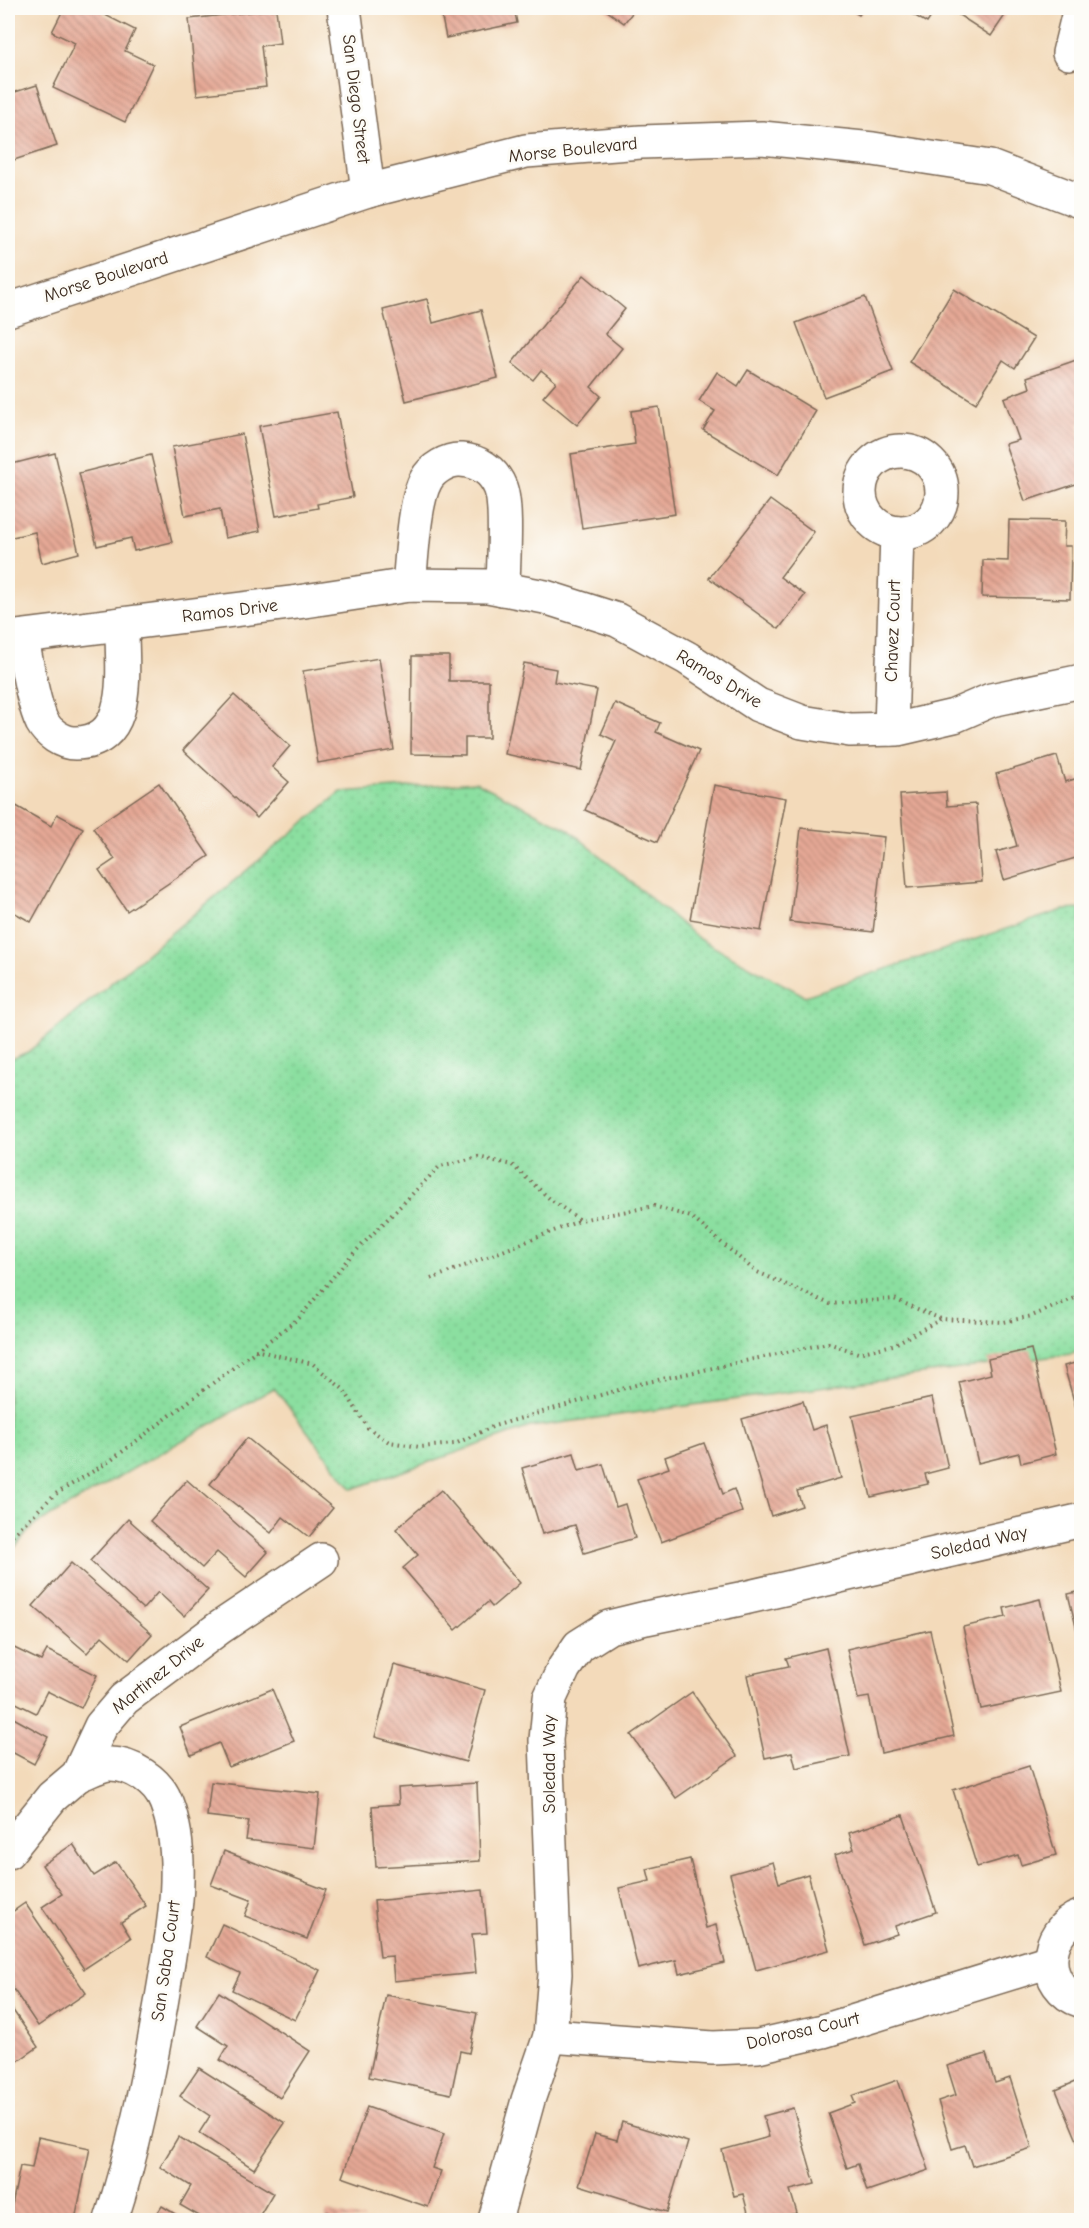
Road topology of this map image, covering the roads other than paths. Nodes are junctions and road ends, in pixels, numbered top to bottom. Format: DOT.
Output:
graph roads {
  1 [pos="344,8"];
  2 [pos="1080,8"];
  3 [pos="1069,53"];
  4 [pos="368,191"];
  5 [pos="1082,202"];
  6 [pos="8,310"];
  7 [pos="897,533"];
  8 [pos="409,585"];
  9 [pos="502,589"];
  10 [pos="122,624"];
  11 [pos="14,638"];
  12 [pos="1082,681"];
  13 [pos="891,729"];
  14 [pos="1082,1521"];
  15 [pos="321,1560"];
  16 [pos="78,1775"];
  17 [pos="8,1852"];
  18 [pos="1082,1916"];
  19 [pos="1050,1961"];
  20 [pos="1082,2001"];
  21 [pos="550,2036"];
  22 [pos="111,2220"];
  23 [pos="495,2220"];
  1 -- 4 [label="street, San Diego Street"];
  2 -- 3 [label="street"];
  4 -- 5 [label="street, Morse Boulevard"];
  4 -- 6 [label="street, Morse Boulevard"];
  7 -- 13 [label="street, Chavez Court"];
  8 -- 9 [label="street, Ramos Drive"];
  8 -- 9 [label="street"];
  8 -- 10 [label="street, Ramos Drive"];
  9 -- 13 [label="street, Ramos Drive"];
  10 -- 11 [label="street, Ramos Drive"];
  10 -- 11 [label="street, Ramos Drive"];
  12 -- 13 [label="street, Ramos Drive"];
  14 -- 21 [label="street, Soledad Way"];
  15 -- 16 [label="street, Martinez Drive"];
  16 -- 17 [label="street, Martinez Drive"];
  16 -- 22 [label="street, San Saba Court"];
  18 -- 19 [label="street"];
  19 -- 20 [label="street"];
  19 -- 21 [label="street, Dolorosa Court"];
  21 -- 23 [label="street, Soledad Way"];
}
